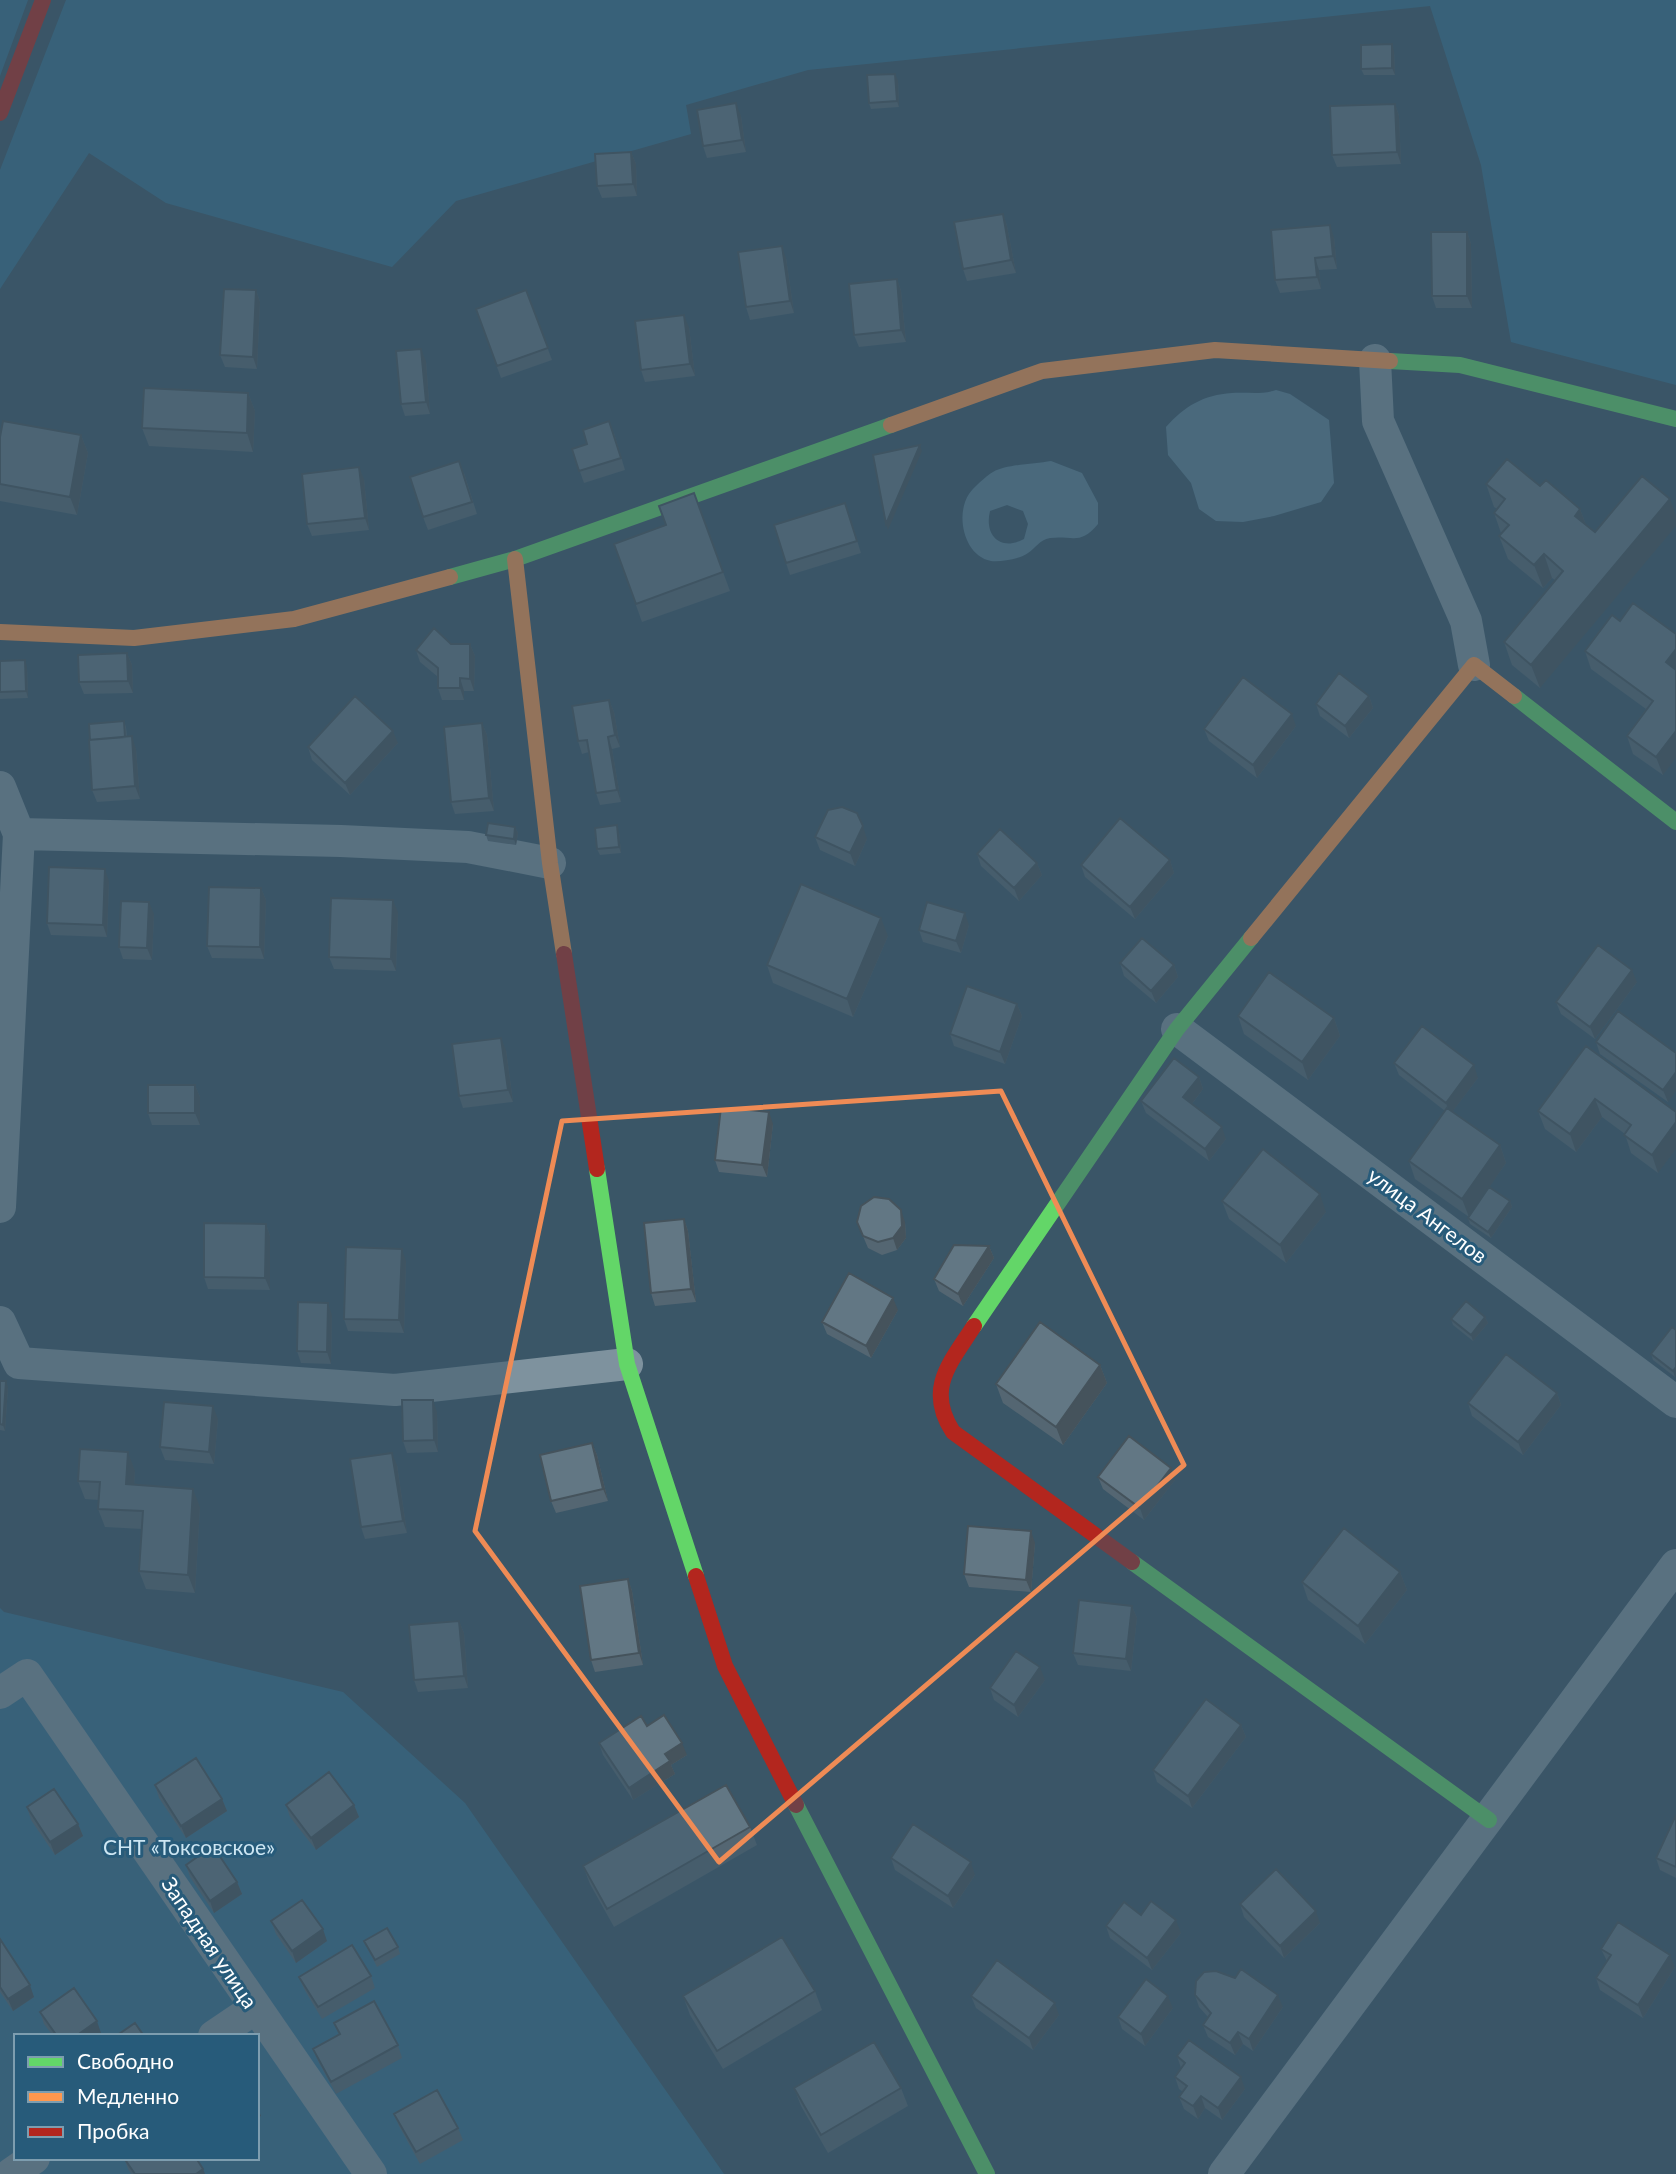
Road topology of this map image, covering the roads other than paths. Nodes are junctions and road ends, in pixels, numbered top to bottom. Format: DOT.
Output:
graph roads {
  1 [pos="43,0"];
  2 [pos="0,113"];
  3 [pos="1374,360"];
  4 [pos="1676,419"];
  5 [pos="515,559"];
  6 [pos="0,632"];
  7 [pos="1474,665"];
  8 [pos="0,787"];
  9 [pos="1676,822"];
  10 [pos="19,834"];
  11 [pos="550,863"];
  12 [pos="1177,1029"];
  13 [pos="0,1207"];
  14 [pos="0,1322"];
  15 [pos="627,1364"];
  16 [pos="1676,1402"];
  17 [pos="1676,1565"];
  18 [pos="0,1693"];
  19 [pos="1489,1820"];
  20 [pos="254,2008"];
  21 [pos="217,2034"];
  22 [pos="31,2160"];
  23 [pos="11,2174"];
  24 [pos="371,2174"];
  25 [pos="987,2174"];
  26 [pos="1224,2174"];
  1 -- 2 [label="street"];
  3 -- 4 [label="street"];
  3 -- 5 [label="street"];
  3 -- 7 [label="street"];
  5 -- 6 [label="street"];
  5 -- 11 [label="street"];
  7 -- 9 [label="street"];
  7 -- 12 [label="street"];
  8 -- 10 [label="street"];
  10 -- 11 [label="street"];
  10 -- 13 [label="street"];
  11 -- 15 [label="street"];
  12 -- 16 [label="street, улица Ангелов"];
  12 -- 19 [label="street"];
  14 -- 15 [label="street"];
  15 -- 25 [label="street"];
  17 -- 19 [label="street"];
  18 -- 20 [label="street, Западная улица"];
  19 -- 26 [label="street"];
  20 -- 21 [label="street"];
  20 -- 24 [label="street, Западная улица"];
  22 -- 23 [label="street"];
}
